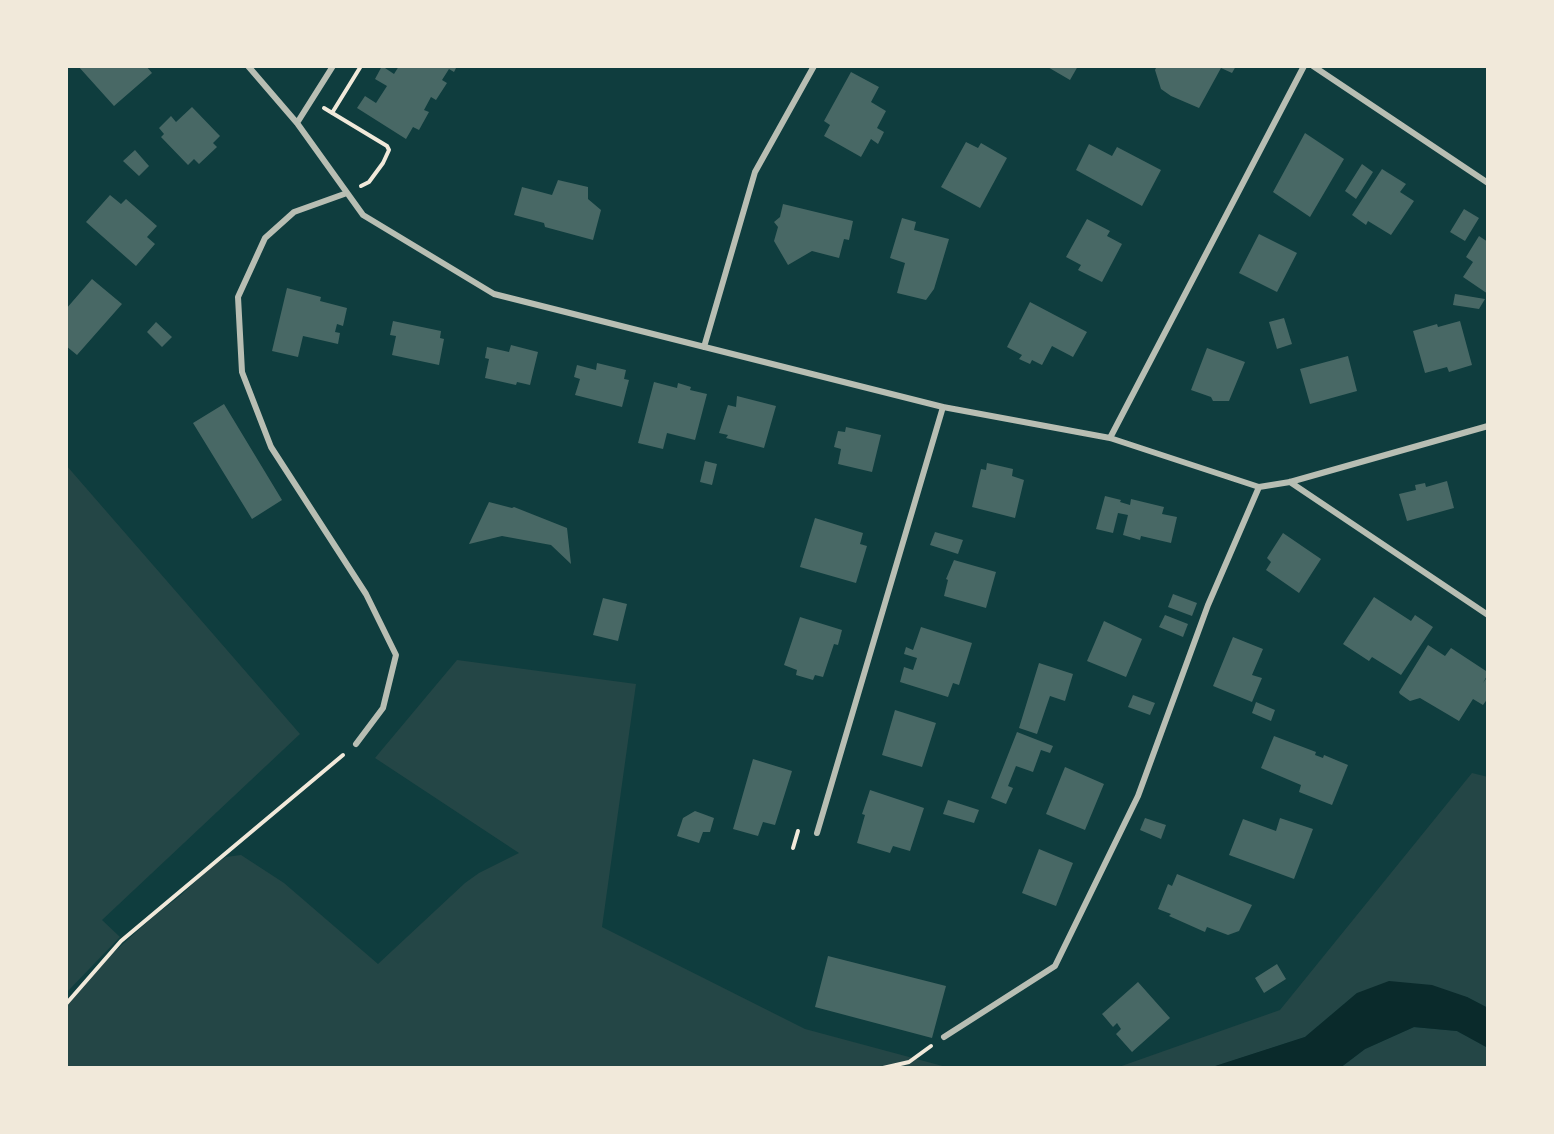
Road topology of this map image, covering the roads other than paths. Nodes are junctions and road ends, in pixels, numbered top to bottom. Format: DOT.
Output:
graph roads {
  1 [pos="248,66"];
  2 [pos="333,66"];
  3 [pos="814,66"];
  4 [pos="1304,66"];
  5 [pos="1313,66"];
  6 [pos="297,123"];
  7 [pos="1488,183"];
  8 [pos="347,193"];
  9 [pos="704,347"];
  10 [pos="943,407"];
  11 [pos="1488,426"];
  12 [pos="1110,438"];
  13 [pos="1290,482"];
  14 [pos="1259,487"];
  15 [pos="1488,615"];
  16 [pos="356,744"];
  17 [pos="817,833"];
  18 [pos="944,1037"];
  1 -- 6 [label="street"];
  2 -- 6 [label="street"];
  3 -- 9 [label="street"];
  4 -- 12 [label="street"];
  5 -- 7 [label="street"];
  6 -- 8 [label="street"];
  8 -- 9 [label="street"];
  8 -- 16 [label="street"];
  9 -- 10 [label="street"];
  10 -- 12 [label="street"];
  10 -- 17 [label="street"];
  11 -- 13 [label="street"];
  12 -- 14 [label="street"];
  13 -- 14 [label="street"];
  13 -- 15 [label="street"];
  14 -- 18 [label="street"];
}
